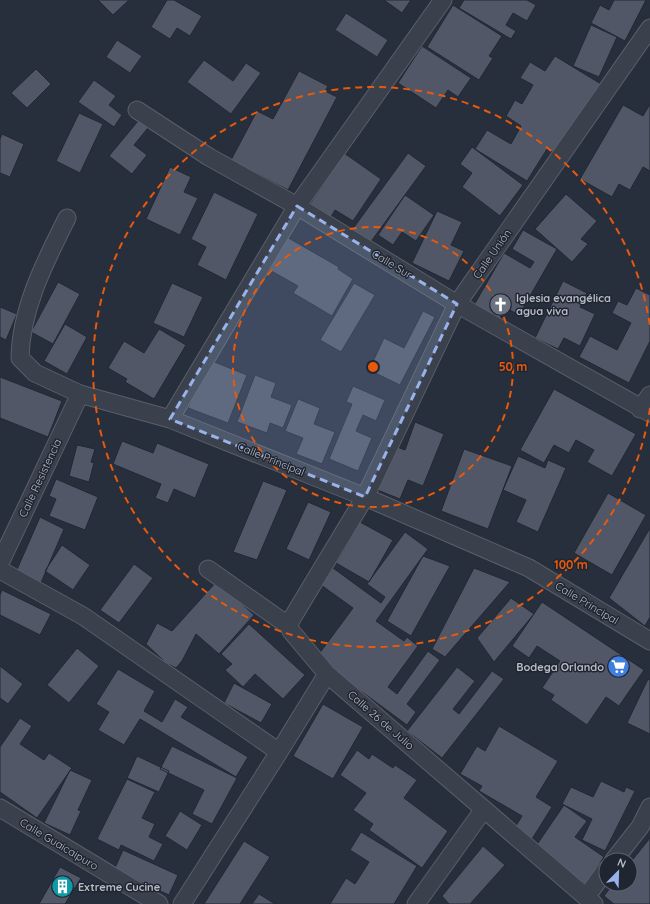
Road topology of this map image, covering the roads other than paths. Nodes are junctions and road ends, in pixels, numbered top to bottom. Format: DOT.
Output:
graph roads {
  1 [pos="443,0"];
  2 [pos="650,28"];
  3 [pos="137,110"];
  4 [pos="297,206"];
  5 [pos="67,218"];
  6 [pos="457,304"];
  7 [pos="80,394"];
  8 [pos="647,406"];
  9 [pos="170,419"];
  10 [pos="365,497"];
  11 [pos="0,562"];
  12 [pos="208,569"];
  13 [pos="0,570"];
  14 [pos="289,626"];
  15 [pos="650,641"];
  16 [pos="327,674"];
  17 [pos="279,752"];
  18 [pos="650,807"];
  19 [pos="0,808"];
  20 [pos="484,809"];
  21 [pos="620,852"];
  22 [pos="598,885"];
  23 [pos="590,900"];
  24 [pos="159,904"];
  25 [pos="182,904"];
  26 [pos="416,904"];
  1 -- 4 [label="street"];
  2 -- 6 [label="street, Calle Unión"];
  3 -- 4 [label="street, Calle Sur"];
  4 -- 6 [label="street, Calle Sur"];
  4 -- 9 [label="street"];
  5 -- 7 [label="street, Calle Principal"];
  6 -- 8 [label="street, Calle Sur"];
  6 -- 10 [label="street, Calle Unión"];
  7 -- 9 [label="street, Calle Principal"];
  7 -- 11 [label="street, Calle Resistencia"];
  9 -- 10 [label="street, Calle Principal"];
  10 -- 14 [label="street"];
  10 -- 15 [label="street, Calle Principal"];
  12 -- 14 [label="street, Calle 26 de Julio"];
  13 -- 17 [label="street"];
  14 -- 16 [label="street, Calle 26 de Julio"];
  16 -- 17 [label="street"];
  16 -- 20 [label="street, Calle 26 de Julio"];
  17 -- 25 [label="street"];
  18 -- 21 [label="street"];
  19 -- 24 [label="street, Calle Guaicaipuro"];
  20 -- 23 [label="street, Calle 26 de Julio"];
  20 -- 26 [label="street"];
  22 -- 23 [label="street"];
}
